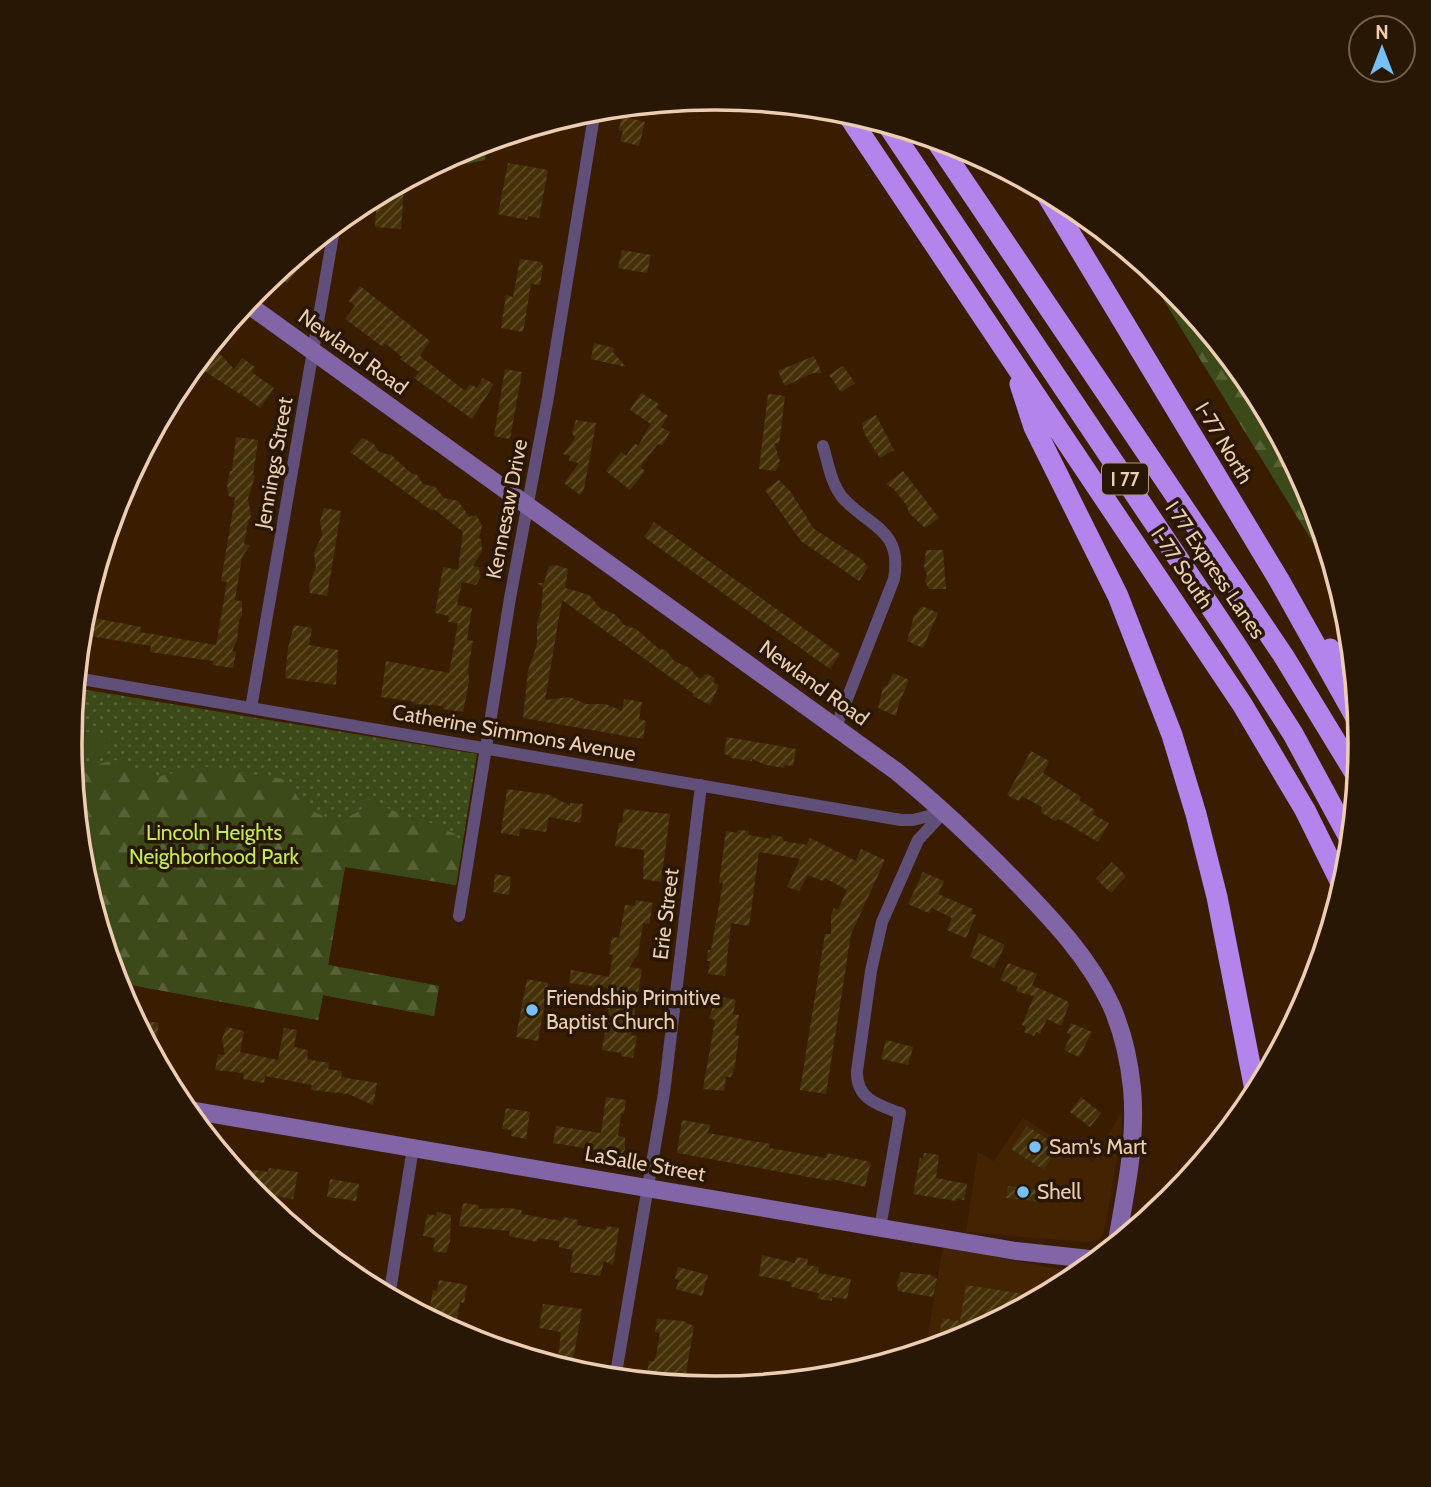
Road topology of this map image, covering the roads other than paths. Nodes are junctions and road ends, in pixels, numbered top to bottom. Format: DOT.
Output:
graph roads {
  1 [pos="593,122"];
  2 [pos="855,126"];
  3 [pos="896,137"];
  4 [pos="945,153"];
  5 [pos="1056,210"];
  6 [pos="332,239"];
  7 [pos="255,309"];
  8 [pos="313,351"];
  9 [pos="1012,359"];
  10 [pos="823,446"];
  11 [pos="527,505"];
  12 [pos="1279,580"];
  13 [pos="1344,667"];
  14 [pos="86,680"];
  15 [pos="1347,701"];
  16 [pos="251,708"];
  17 [pos="836,727"];
  18 [pos="486,749"];
  19 [pos="1348,762"];
  20 [pos="701,785"];
  21 [pos="944,812"];
  22 [pos="1343,826"];
  23 [pos="1336,872"];
  24 [pos="459,916"];
  25 [pos="1253,1078"];
  26 [pos="201,1112"];
  27 [pos="413,1148"];
  28 [pos="648,1188"];
  29 [pos="1123,1203"];
  30 [pos="1129,1224"];
  31 [pos="880,1228"];
  32 [pos="1118,1232"];
  33 [pos="1084,1258"];
  34 [pos="390,1286"];
  35 [pos="617,1369"];
  1 -- 11 [label="street, Kennesaw Drive"];
  2 -- 9 [label="highway, I-77 South / I 77"];
  3 -- 22 [label="highway, I 77 Express Lanes / I 77"];
  4 -- 19 [label="highway, I 77 Express Lanes / I 77"];
  5 -- 12 [label="highway, I-77 North"];
  6 -- 8 [label="street, Jennings Street"];
  7 -- 8 [label="street, Newland Road"];
  8 -- 11 [label="street, Newland Road"];
  8 -- 16 [label="street, Jennings Street"];
  9 -- 23 [label="highway, I-77 South / I 77"];
  9 -- 25 [label="highway"];
  10 -- 17 [label="street"];
  11 -- 17 [label="street, Newland Road"];
  11 -- 18 [label="street, Kennesaw Drive"];
  12 -- 13 [label="highway"];
  12 -- 15 [label="highway, I-77 North"];
  14 -- 16 [label="street, Catherine Simmons Avenue"];
  16 -- 18 [label="street, Catherine Simmons Avenue"];
  17 -- 21 [label="street, Newland Road"];
  18 -- 20 [label="street, Catherine Simmons Avenue"];
  18 -- 24 [label="street, Kennesaw Drive"];
  20 -- 21 [label="street, Catherine Simmons Avenue"];
  20 -- 28 [label="street, Erie Street"];
  21 -- 29 [label="street, Newland Road"];
  21 -- 31 [label="street"];
  26 -- 27 [label="street, LaSalle Street"];
  27 -- 28 [label="street, LaSalle Street"];
  27 -- 34 [label="street"];
  28 -- 31 [label="street, LaSalle Street"];
  28 -- 35 [label="street, Erie Street"];
  29 -- 30 [label="street"];
  29 -- 32 [label="street, Newland Road"];
  31 -- 33 [label="street, LaSalle Street"];
}
